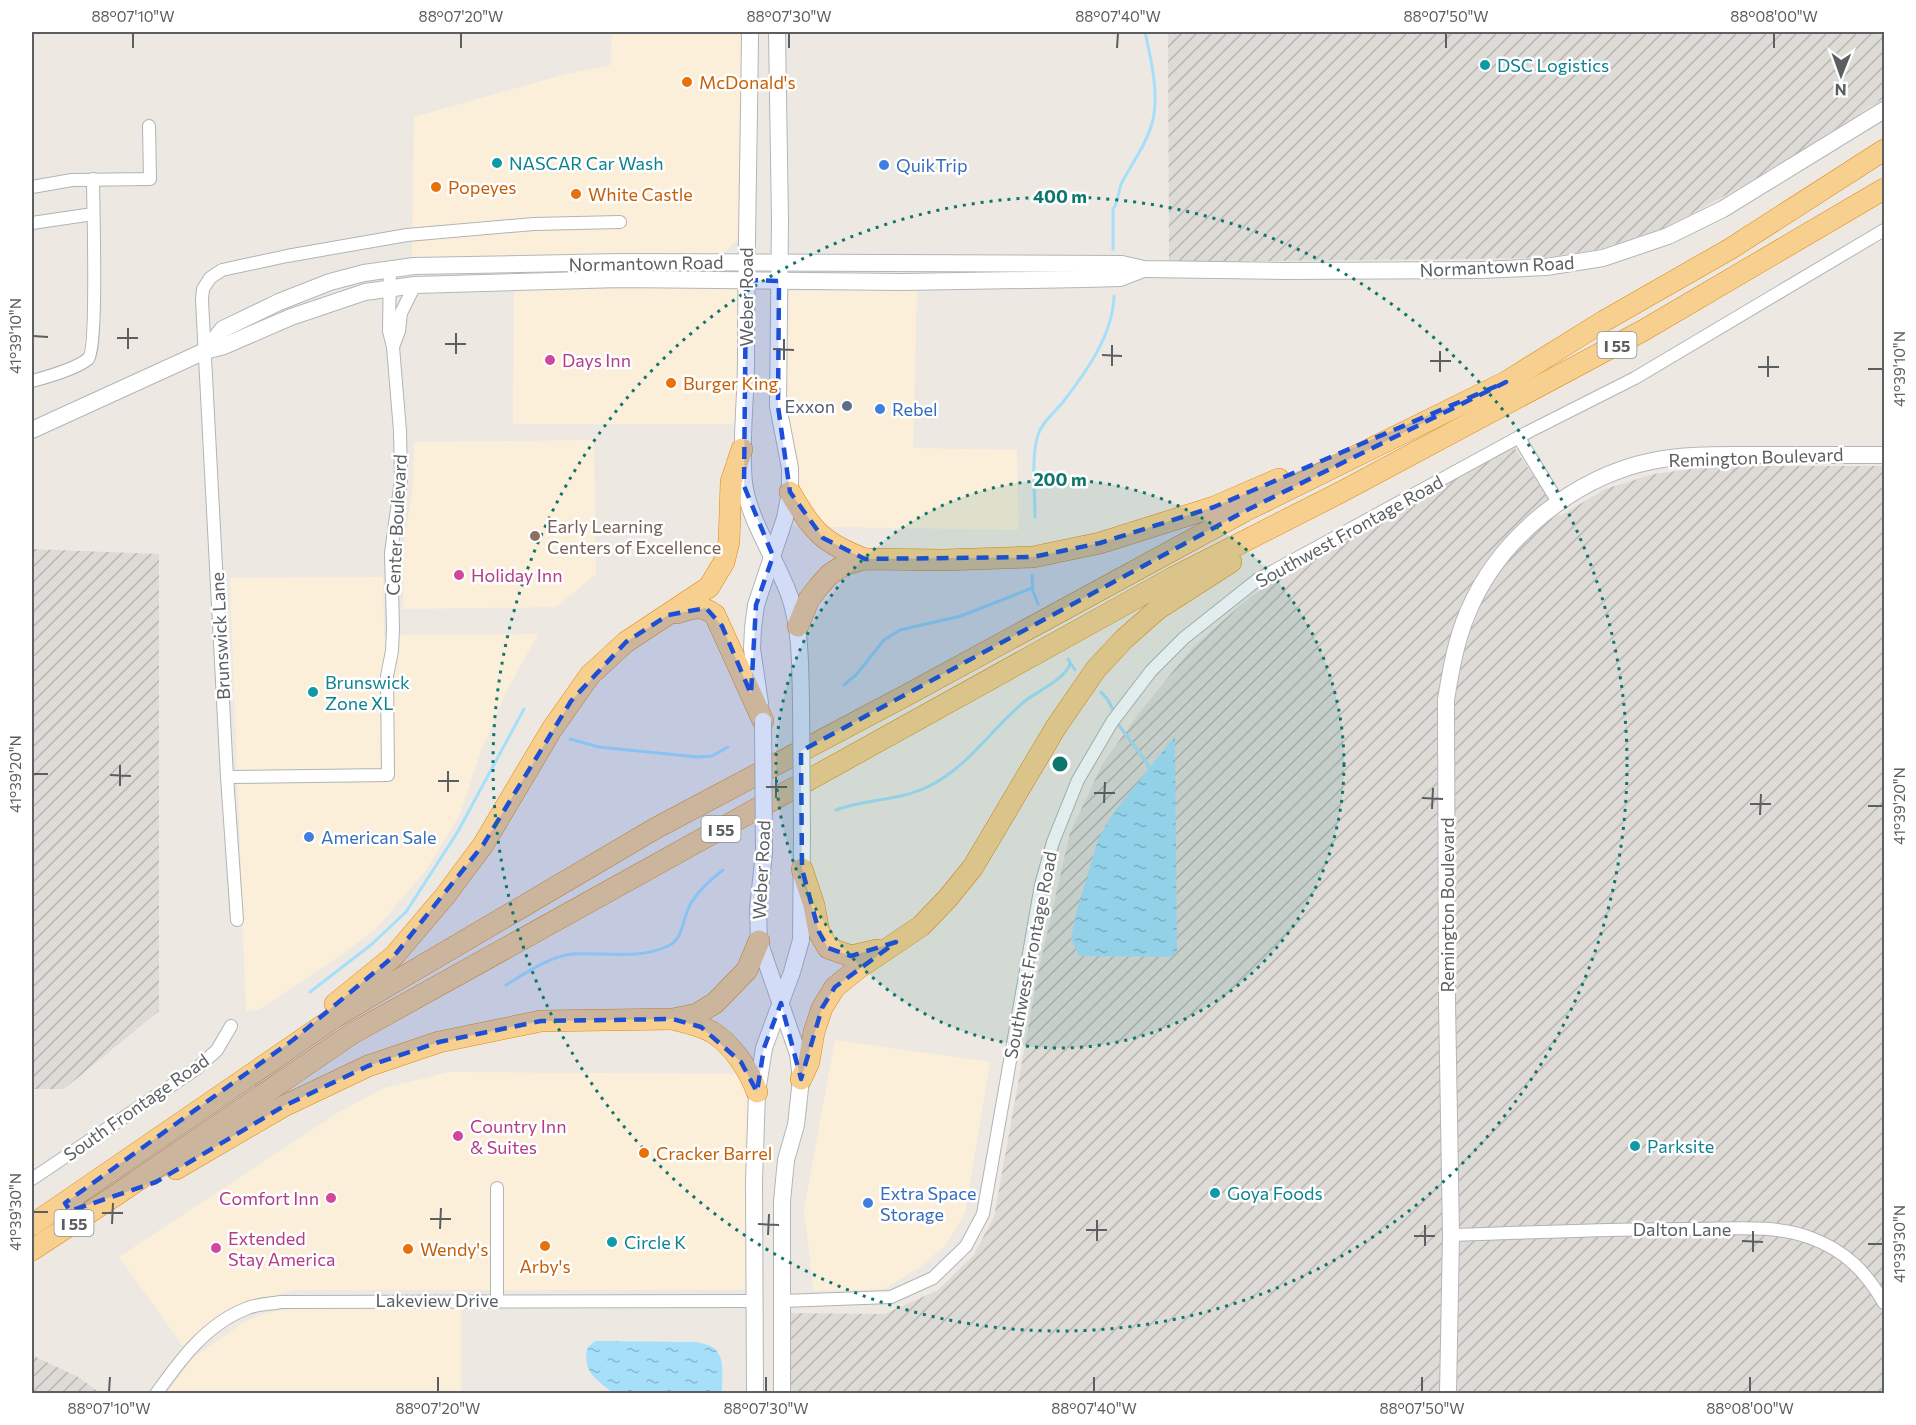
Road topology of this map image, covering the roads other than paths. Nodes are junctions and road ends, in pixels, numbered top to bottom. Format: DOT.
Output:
graph roads {
  1 [pos="750,32"];
  2 [pos="777,32"];
  3 [pos="1884,110"];
  4 [pos="149,126"];
  5 [pos="1884,150"];
  6 [pos="93,179"];
  7 [pos="32,187"];
  8 [pos="1884,189"];
  9 [pos="93,214"];
  10 [pos="32,222"];
  11 [pos="620,222"];
  12 [pos="1884,230"];
  13 [pos="746,261"];
  14 [pos="779,262"];
  15 [pos="390,269"];
  16 [pos="1144,269"];
  17 [pos="746,280"];
  18 [pos="779,280"];
  19 [pos="415,285"];
  20 [pos="390,289"];
  21 [pos="393,347"];
  22 [pos="205,351"];
  23 [pos="32,381"];
  24 [pos="1506,382"];
  25 [pos="32,430"];
  26 [pos="1519,438"];
  27 [pos="742,449"];
  28 [pos="1884,454"];
  29 [pos="1343,491"];
  30 [pos="790,492"];
  31 [pos="1558,502"];
  32 [pos="772,556"];
  33 [pos="865,559"];
  34 [pos="668,615"];
  35 [pos="798,626"];
  36 [pos="763,722"];
  37 [pos="227,777"];
  38 [pos="802,869"];
  39 [pos="237,920"];
  40 [pos="759,941"];
  41 [pos="896,942"];
  42 [pos="781,1005"];
  43 [pos="673,1019"];
  44 [pos="231,1026"];
  45 [pos="801,1079"];
  46 [pos="757,1092"];
  47 [pos="32,1179"];
  48 [pos="497,1188"];
  49 [pos="116,1195"];
  50 [pos="66,1202"];
  51 [pos="32,1225"];
  52 [pos="1451,1235"];
  53 [pos="32,1250"];
  54 [pos="497,1300"];
  55 [pos="755,1301"];
  56 [pos="783,1301"];
  57 [pos="1884,1303"];
  58 [pos="156,1394"];
  59 [pos="755,1394"];
  60 [pos="782,1394"];
  61 [pos="1448,1394"];
  1 -- 13 [label="street, Weber Road"];
  2 -- 14 [label="street, Weber Road"];
  3 -- 16 [label="street, Normantown Road"];
  4 -- 6 [label="street"];
  5 -- 24 [label="highway, I 55"];
  6 -- 7 [label="street"];
  6 -- 9 [label="street"];
  8 -- 29 [label="highway, I 55"];
  9 -- 10 [label="street"];
  9 -- 23 [label="street"];
  11 -- 22 [label="street, Brunswick Lane"];
  12 -- 26 [label="street, Southwest Frontage Road"];
  13 -- 14 [label="street, Normantown Road"];
  13 -- 15 [label="street, Normantown Road"];
  13 -- 17 [label="street, Weber Road"];
  14 -- 16 [label="street, Normantown Road"];
  14 -- 18 [label="street, Weber Road"];
  15 -- 20 [label="street, Center Boulevard"];
  15 -- 22 [label="street, Normantown Road"];
  16 -- 18 [label="street, Normantown Road"];
  17 -- 18 [label="street, Normantown Road"];
  17 -- 19 [label="street, Normantown Road"];
  17 -- 27 [label="street, Weber Road"];
  18 -- 30 [label="street, Weber Road"];
  19 -- 20 [label="street, Normantown Road"];
  19 -- 21 [label="street, Center Boulevard"];
  20 -- 21 [label="street, Center Boulevard"];
  20 -- 22 [label="street, Normantown Road"];
  21 -- 37 [label="street, Center Boulevard"];
  22 -- 25 [label="street, Normantown Road"];
  22 -- 37 [label="street, Brunswick Lane"];
  24 -- 33 [label="highway"];
  24 -- 50 [label="highway, I 55"];
  26 -- 31 [label="street"];
  26 -- 56 [label="street, Southwest Frontage Road"];
  27 -- 32 [label="street, Weber Road"];
  27 -- 34 [label="highway"];
  28 -- 31 [label="street, Remington Boulevard"];
  29 -- 41 [label="highway"];
  29 -- 49 [label="highway, I 55"];
  30 -- 32 [label="street, Weber Road"];
  30 -- 33 [label="highway"];
  31 -- 52 [label="street, Remington Boulevard"];
  32 -- 35 [label="street, Weber Road"];
  32 -- 36 [label="street, Weber Road"];
  33 -- 35 [label="highway"];
  34 -- 36 [label="highway"];
  34 -- 50 [label="highway"];
  35 -- 38 [label="street, Weber Road, bridge"];
  36 -- 40 [label="street, Weber Road, bridge"];
  37 -- 39 [label="street, Brunswick Lane"];
  38 -- 41 [label="highway"];
  38 -- 42 [label="street, Weber Road"];
  40 -- 42 [label="street, Weber Road"];
  40 -- 43 [label="highway"];
  41 -- 45 [label="highway"];
  42 -- 45 [label="street, Weber Road"];
  42 -- 46 [label="street, Weber Road"];
  43 -- 46 [label="highway"];
  43 -- 49 [label="highway"];
  44 -- 47 [label="street, South Frontage Road"];
  45 -- 56 [label="street, Weber Road"];
  46 -- 55 [label="street, Weber Road"];
  48 -- 54 [label="street"];
  49 -- 53 [label="highway, I 55"];
  50 -- 51 [label="highway, I 55"];
  52 -- 57 [label="street, Dalton Lane"];
  52 -- 61 [label="street, Remington Boulevard"];
  54 -- 55 [label="street, Lakeview Drive"];
  54 -- 58 [label="street, Lakeview Drive"];
  55 -- 59 [label="street, Weber Road"];
  56 -- 60 [label="street, Weber Road"];
}
